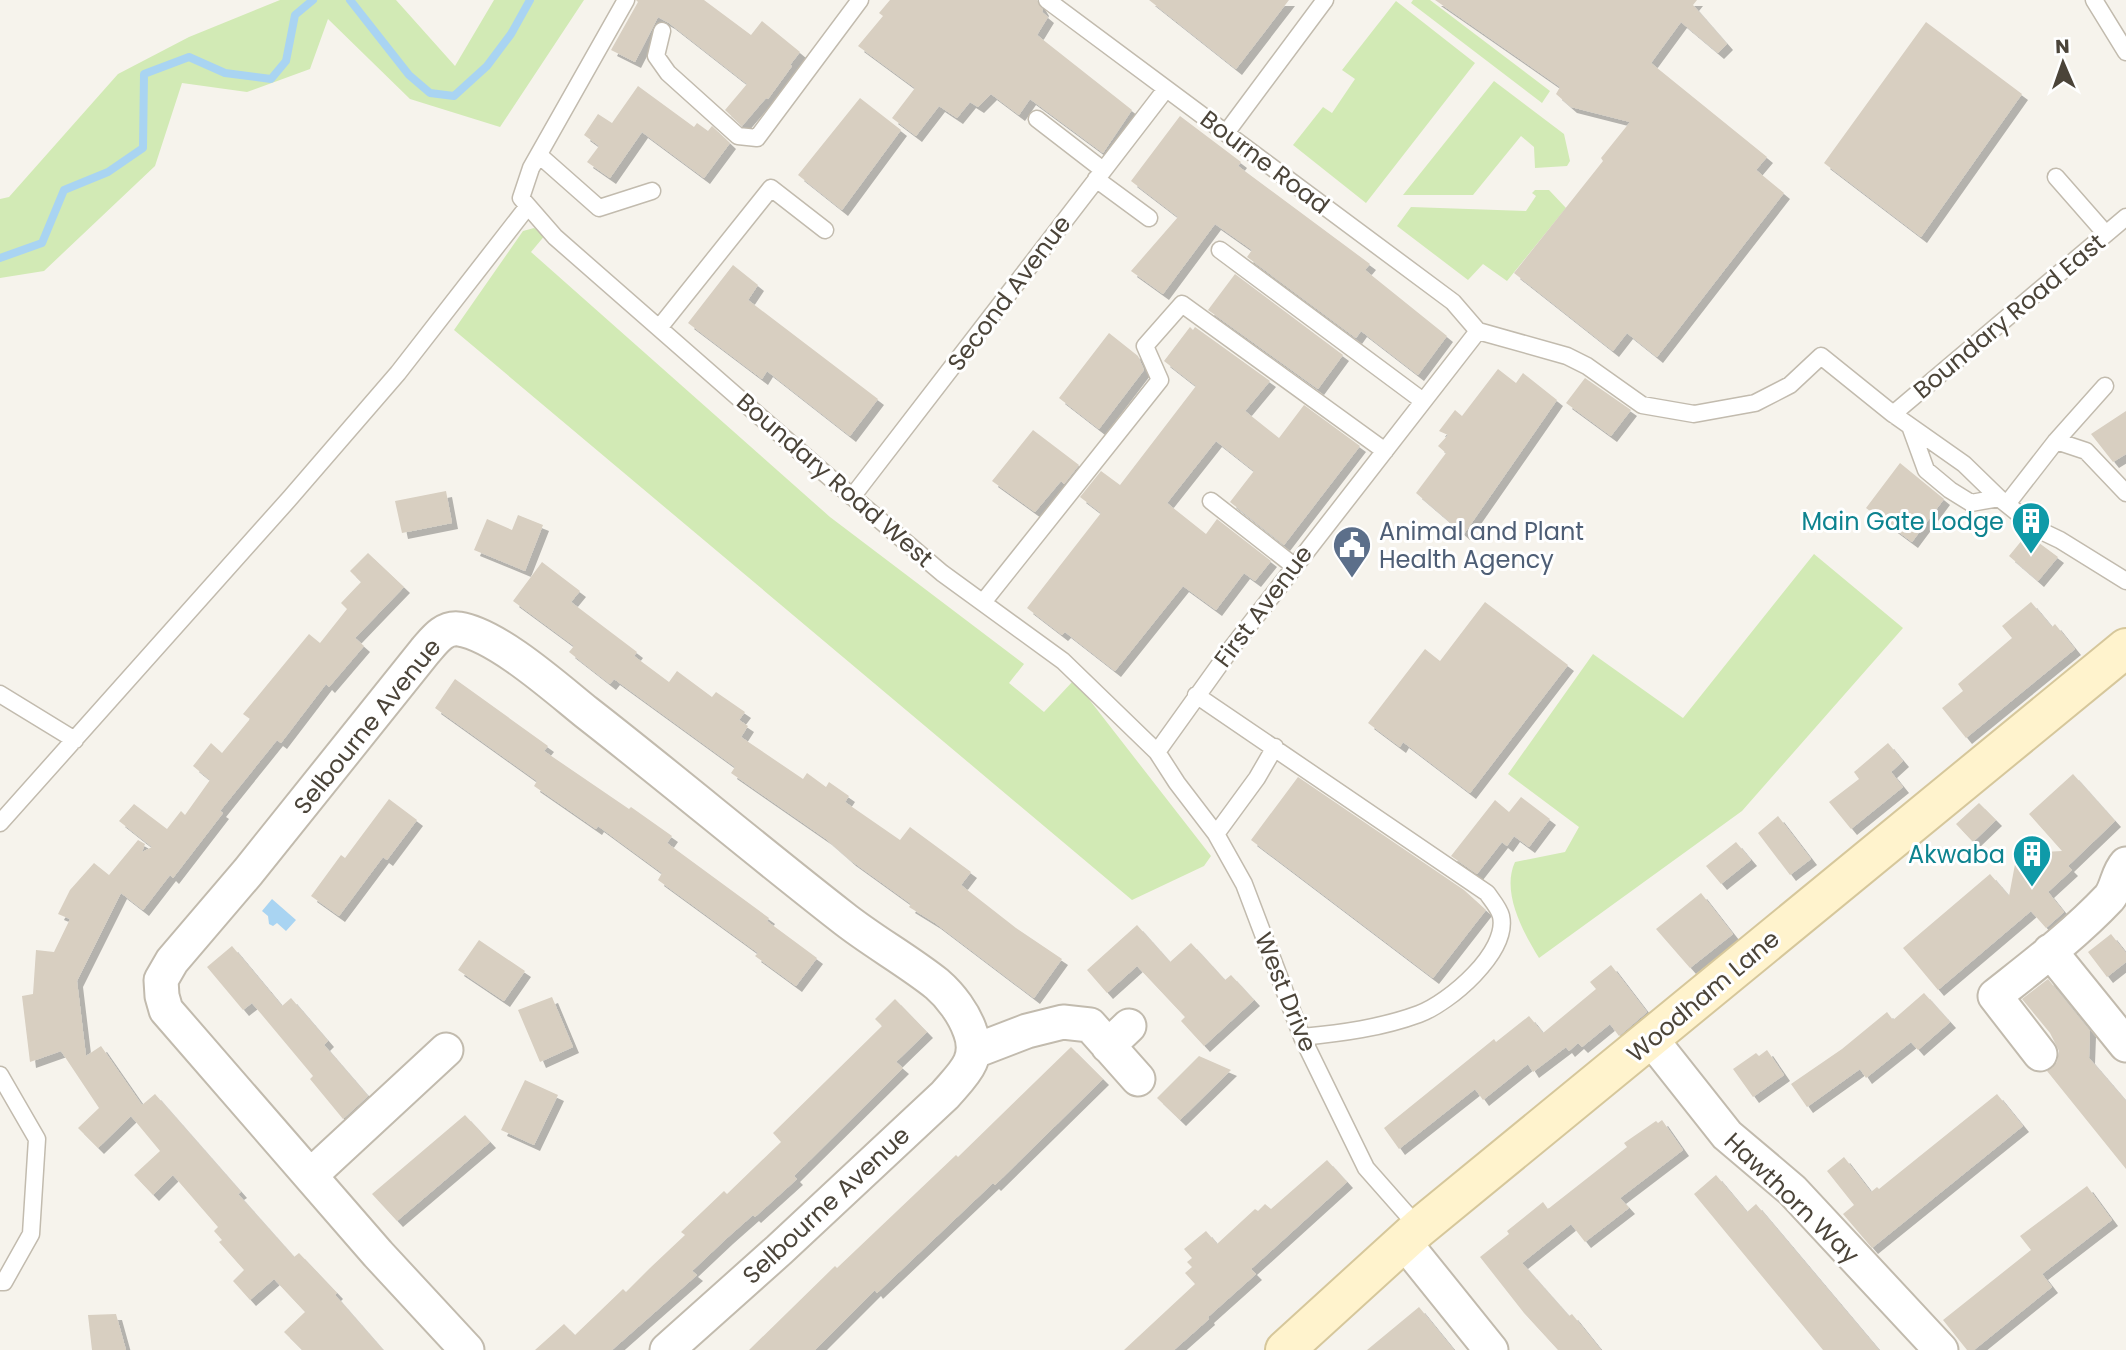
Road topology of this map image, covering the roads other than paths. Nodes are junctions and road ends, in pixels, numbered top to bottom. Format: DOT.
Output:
graph roads {
  1 [pos="626,0"];
  2 [pos="860,0"];
  3 [pos="1325,0"];
  4 [pos="2094,0"];
  5 [pos="1057,3"];
  6 [pos="662,31"];
  7 [pos="2126,52"];
  8 [pos="1166,89"];
  9 [pos="1037,119"];
  10 [pos="1226,133"];
  11 [pos="539,155"];
  12 [pos="1100,174"];
  13 [pos="2056,177"];
  14 [pos="652,191"];
  15 [pos="525,202"];
  16 [pos="2126,217"];
  17 [pos="1149,218"];
  18 [pos="825,230"];
  19 [pos="2106,234"];
  20 [pos="1220,250"];
  21 [pos="659,328"];
  22 [pos="1478,331"];
  23 [pos="2105,386"];
  24 [pos="1423,401"];
  25 [pos="1893,414"];
  26 [pos="1910,426"];
  27 [pos="2056,441"];
  28 [pos="1385,451"];
  29 [pos="2126,493"];
  30 [pos="852,497"];
  31 [pos="2003,501"];
  32 [pos="1211,502"];
  33 [pos="1294,566"];
  34 [pos="2126,581"];
  35 [pos="984,601"];
  36 [pos="2126,648"];
  37 [pos="0,694"];
  38 [pos="1196,695"];
  39 [pos="75,740"];
  40 [pos="1275,747"];
  41 [pos="1157,752"];
  42 [pos="0,822"];
  43 [pos="1216,834"];
  44 [pos="2126,864"];
  45 [pos="2050,951"];
  46 [pos="1302,1037"];
  47 [pos="1651,1039"];
  48 [pos="2126,1045"];
  49 [pos="447,1051"];
  50 [pos="975,1051"];
  51 [pos="2039,1054"];
  52 [pos="0,1075"];
  53 [pos="1138,1079"];
  54 [pos="311,1175"];
  55 [pos="1412,1235"];
  56 [pos="0,1282"];
  57 [pos="467,1350"];
  58 [pos="667,1350"];
  59 [pos="1284,1350"];
  60 [pos="1491,1350"];
  61 [pos="1941,1350"];
  1 -- 11 [label="lane"];
  2 -- 6 [label="lane"];
  3 -- 10 [label="lane"];
  4 -- 7 [label="lane"];
  5 -- 8 [label="lane, Bourne Road"];
  8 -- 10 [label="lane, Bourne Road"];
  8 -- 12 [label="lane, Second Avenue"];
  9 -- 12 [label="lane"];
  10 -- 22 [label="lane, Bourne Road"];
  11 -- 14 [label="lane"];
  11 -- 15 [label="lane"];
  12 -- 17 [label="lane"];
  12 -- 30 [label="lane, Second Avenue"];
  13 -- 19 [label="lane"];
  15 -- 21 [label="lane, Boundary Road West"];
  15 -- 39 [label="lane"];
  16 -- 19 [label="lane, Boundary Road East"];
  18 -- 21 [label="lane"];
  19 -- 25 [label="lane, Boundary Road East"];
  20 -- 24 [label="lane"];
  21 -- 30 [label="lane, Boundary Road West"];
  22 -- 24 [label="lane, First Avenue"];
  22 -- 25 [label="lane"];
  23 -- 27 [label="lane"];
  24 -- 28 [label="lane, First Avenue"];
  25 -- 26 [label="lane"];
  26 -- 31 [label="lane"];
  26 -- 31 [label="lane"];
  27 -- 29 [label="lane"];
  27 -- 31 [label="lane"];
  28 -- 33 [label="lane, First Avenue"];
  28 -- 35 [label="lane"];
  30 -- 35 [label="lane, Boundary Road West"];
  31 -- 34 [label="lane"];
  32 -- 33 [label="lane"];
  33 -- 38 [label="lane, First Avenue"];
  35 -- 41 [label="lane, Boundary Road West"];
  36 -- 47 [label="main road, Woodham Lane"];
  37 -- 39 [label="lane"];
  38 -- 40 [label="lane"];
  38 -- 41 [label="lane, First Avenue"];
  39 -- 42 [label="lane"];
  40 -- 43 [label="lane"];
  40 -- 46 [label="lane"];
  41 -- 43 [label="lane, West Drive"];
  43 -- 46 [label="lane, West Drive"];
  44 -- 45 [label="street"];
  45 -- 48 [label="street"];
  45 -- 51 [label="street"];
  46 -- 55 [label="lane, West Drive"];
  47 -- 55 [label="main road, Woodham Lane"];
  47 -- 61 [label="street, Hawthorn Way"];
  49 -- 54 [label="street"];
  50 -- 53 [label="street"];
  50 -- 54 [label="street, Selbourne Avenue"];
  50 -- 58 [label="street, Selbourne Avenue"];
  52 -- 56 [label="lane"];
  54 -- 57 [label="street, Selbourne Avenue"];
  55 -- 59 [label="main road, Woodham Lane"];
  55 -- 60 [label="street"];
}
